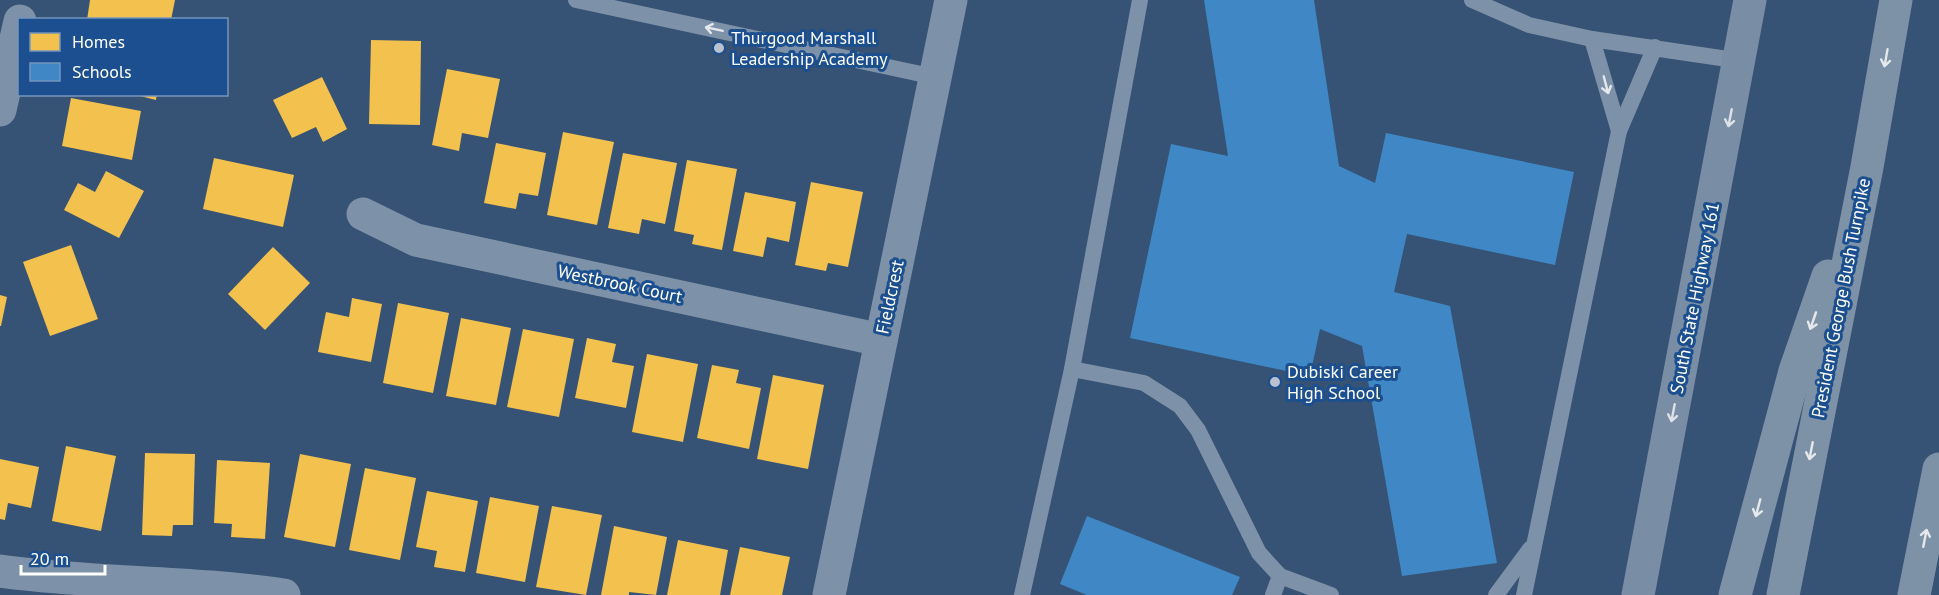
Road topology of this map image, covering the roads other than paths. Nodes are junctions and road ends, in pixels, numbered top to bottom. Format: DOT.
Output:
graph roads {
  1 [pos="24,0"];
  2 [pos="576,0"];
  3 [pos="951,0"];
  4 [pos="1140,0"];
  5 [pos="1472,0"];
  6 [pos="1750,0"];
  7 [pos="1896,0"];
  8 [pos="20,18"];
  9 [pos="18,29"];
  10 [pos="1592,39"];
  11 [pos="1654,48"];
  12 [pos="1741,61"];
  13 [pos="935,77"];
  14 [pos="0,110"];
  15 [pos="1619,130"];
  16 [pos="1867,167"];
  17 [pos="363,214"];
  18 [pos="881,340"];
  19 [pos="1072,369"];
  20 [pos="1939,469"];
  21 [pos="1534,544"];
  22 [pos="0,571"];
  23 [pos="1280,576"];
  24 [pos="284,595"];
  25 [pos="829,595"];
  26 [pos="1022,595"];
  27 [pos="1273,595"];
  28 [pos="1331,595"];
  29 [pos="1496,595"];
  30 [pos="1524,595"];
  31 [pos="1638,595"];
  32 [pos="1735,595"];
  33 [pos="1783,595"];
  34 [pos="1914,595"];
  1 -- 8 [label="street"];
  13 -- 2 [label="lane, one-way"];
  3 -- 13 [label="street, Fieldcrest"];
  4 -- 19 [label="lane"];
  5 -- 10 [label="lane"];
  6 -- 12 [label="main road, South State Highway 161"];
  7 -- 16 [label="highway, President George Bush Turnpike, one-way"];
  9 -- 14 [label="street"];
  10 -- 11 [label="lane"];
  10 -- 15 [label="lane, one-way"];
  11 -- 12 [label="lane"];
  11 -- 15 [label="lane"];
  12 -- 31 [label="main road, South State Highway 161, one-way"];
  13 -- 18 [label="street, Fieldcrest"];
  15 -- 21 [label="lane"];
  16 -- 32 [label="highway, one-way"];
  16 -- 33 [label="highway, President George Bush Turnpike, one-way"];
  17 -- 18 [label="street, Westbrook Court"];
  18 -- 25 [label="street, Fieldcrest"];
  19 -- 23 [label="lane"];
  19 -- 26 [label="lane"];
  34 -- 20 [label="highway, one-way"];
  21 -- 29 [label="lane"];
  21 -- 30 [label="lane"];
  22 -- 24 [label="street"];
  23 -- 27 [label="lane"];
  23 -- 28 [label="lane"];
}
